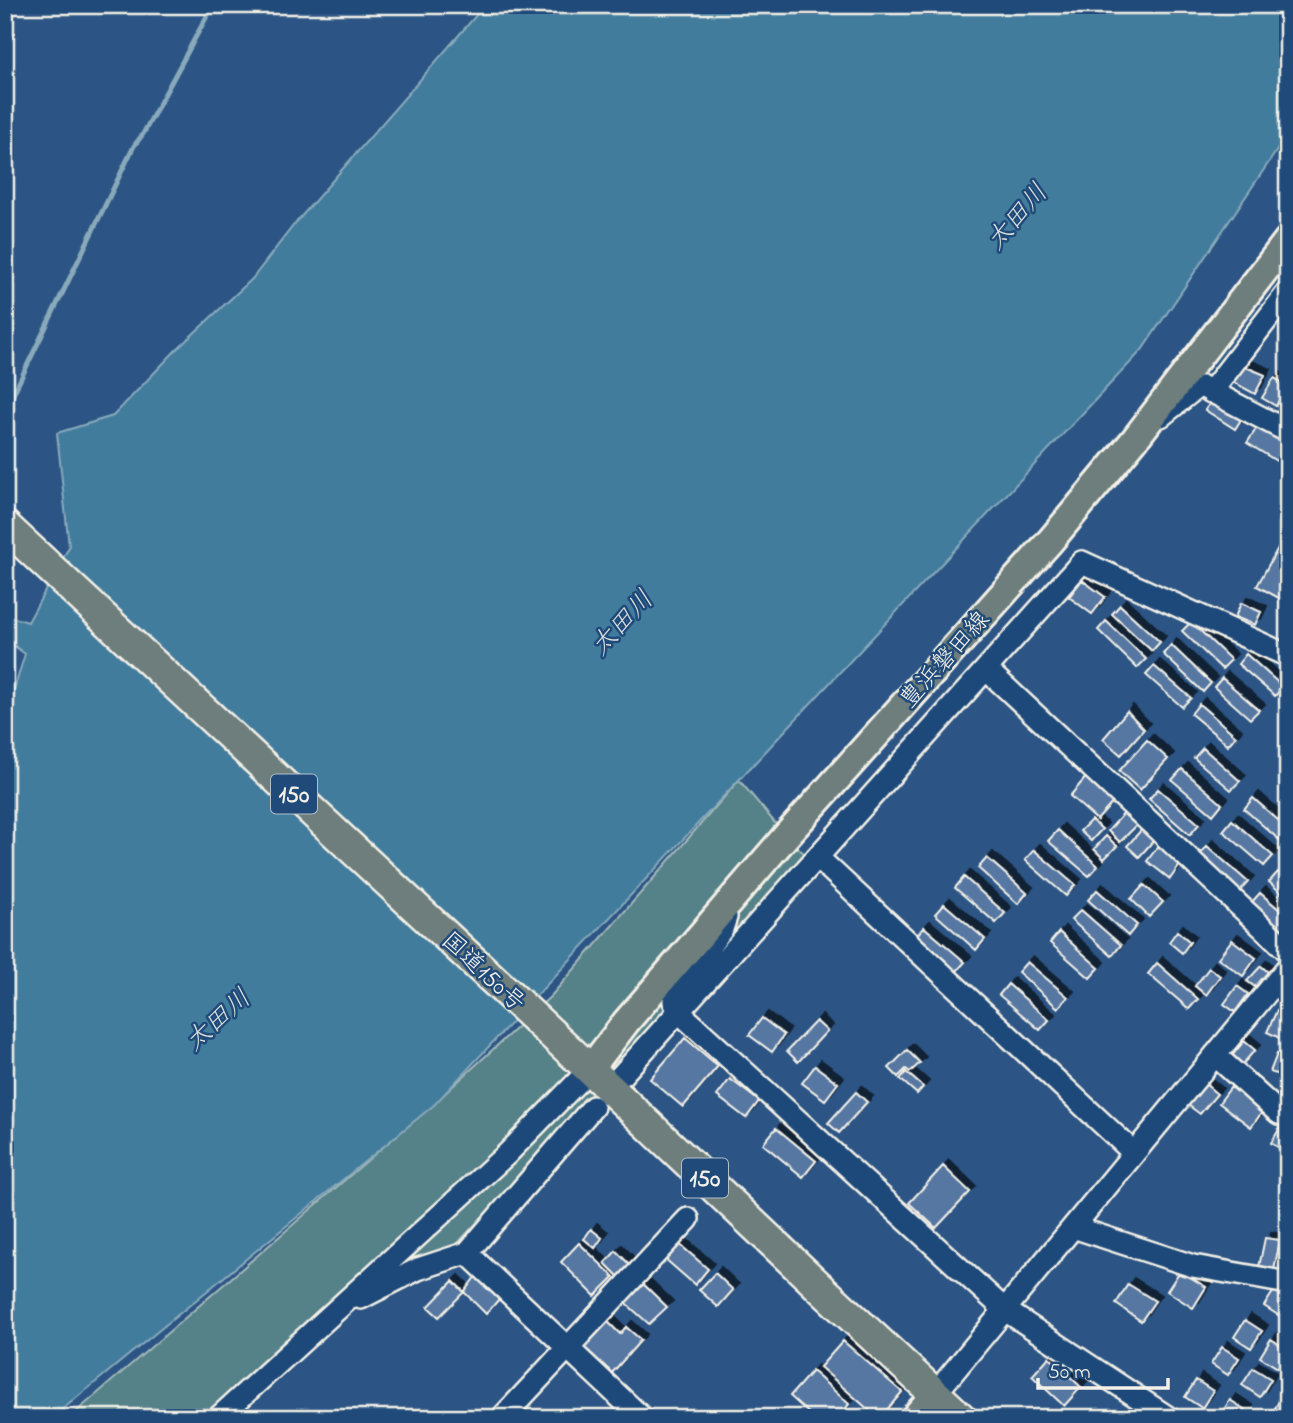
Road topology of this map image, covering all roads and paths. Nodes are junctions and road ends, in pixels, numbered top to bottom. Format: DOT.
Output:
graph roads {
  1 [pos="1288,240"];
  2 [pos="1288,260"];
  3 [pos="1288,292"];
  4 [pos="1244,298"];
  5 [pos="1211,392"];
  6 [pos="1143,430"];
  7 [pos="1285,430"];
  8 [pos="5,526"];
  9 [pos="1288,656"];
  10 [pos="986,669"];
  11 [pos="817,857"];
  12 [pos="732,899"];
  13 [pos="1288,951"];
  14 [pos="1288,967"];
  15 [pos="678,1012"];
  16 [pos="1215,1055"];
  17 [pos="586,1066"];
  18 [pos="618,1079"];
  19 [pos="593,1107"];
  20 [pos="1288,1116"];
  21 [pos="1134,1153"];
  22 [pos="688,1219"];
  23 [pos="1073,1227"];
  24 [pos="467,1254"];
  25 [pos="1288,1283"];
  26 [pos="1005,1310"];
  27 [pos="334,1312"];
  28 [pos="567,1347"];
  29 [pos="935,1394"];
  30 [pos="218,1418"];
  31 [pos="502,1418"];
  32 [pos="642,1418"];
  33 [pos="914,1418"];
  34 [pos="961,1418"];
  35 [pos="1169,1418"];
  1 -- 4 [label="main road, 豊浜磐田線"];
  2 -- 4 [label="street"];
  3 -- 5 [label="street"];
  4 -- 6 [label="main road, 豊浜磐田線"];
  5 -- 6 [label="street"];
  5 -- 7 [label="street"];
  6 -- 12 [label="main road, 豊浜磐田線"];
  8 -- 17 [label="highway, 国道150号 / 150"];
  9 -- 10 [label="street"];
  10 -- 11 [label="street"];
  10 -- 13 [label="street"];
  11 -- 15 [label="street"];
  11 -- 21 [label="street"];
  12 -- 15 [label="street"];
  12 -- 17 [label="main road, 豊浜磐田線"];
  14 -- 16 [label="street"];
  15 -- 18 [label="street"];
  15 -- 26 [label="street"];
  16 -- 20 [label="street"];
  16 -- 21 [label="street"];
  17 -- 27 [label="street"];
  17 -- 29 [label="highway, 国道150号 / 150"];
  19 -- 24 [label="street"];
  21 -- 23 [label="street"];
  22 -- 28 [label="street"];
  23 -- 25 [label="street"];
  23 -- 26 [label="street"];
  24 -- 27 [label="street"];
  24 -- 28 [label="street"];
  26 -- 29 [label="street"];
  26 -- 35 [label="street"];
  27 -- 30 [label="street"];
  28 -- 31 [label="street"];
  28 -- 32 [label="street"];
  29 -- 33 [label="main road"];
  29 -- 34 [label="highway, 国道150号 / 150"];
}
